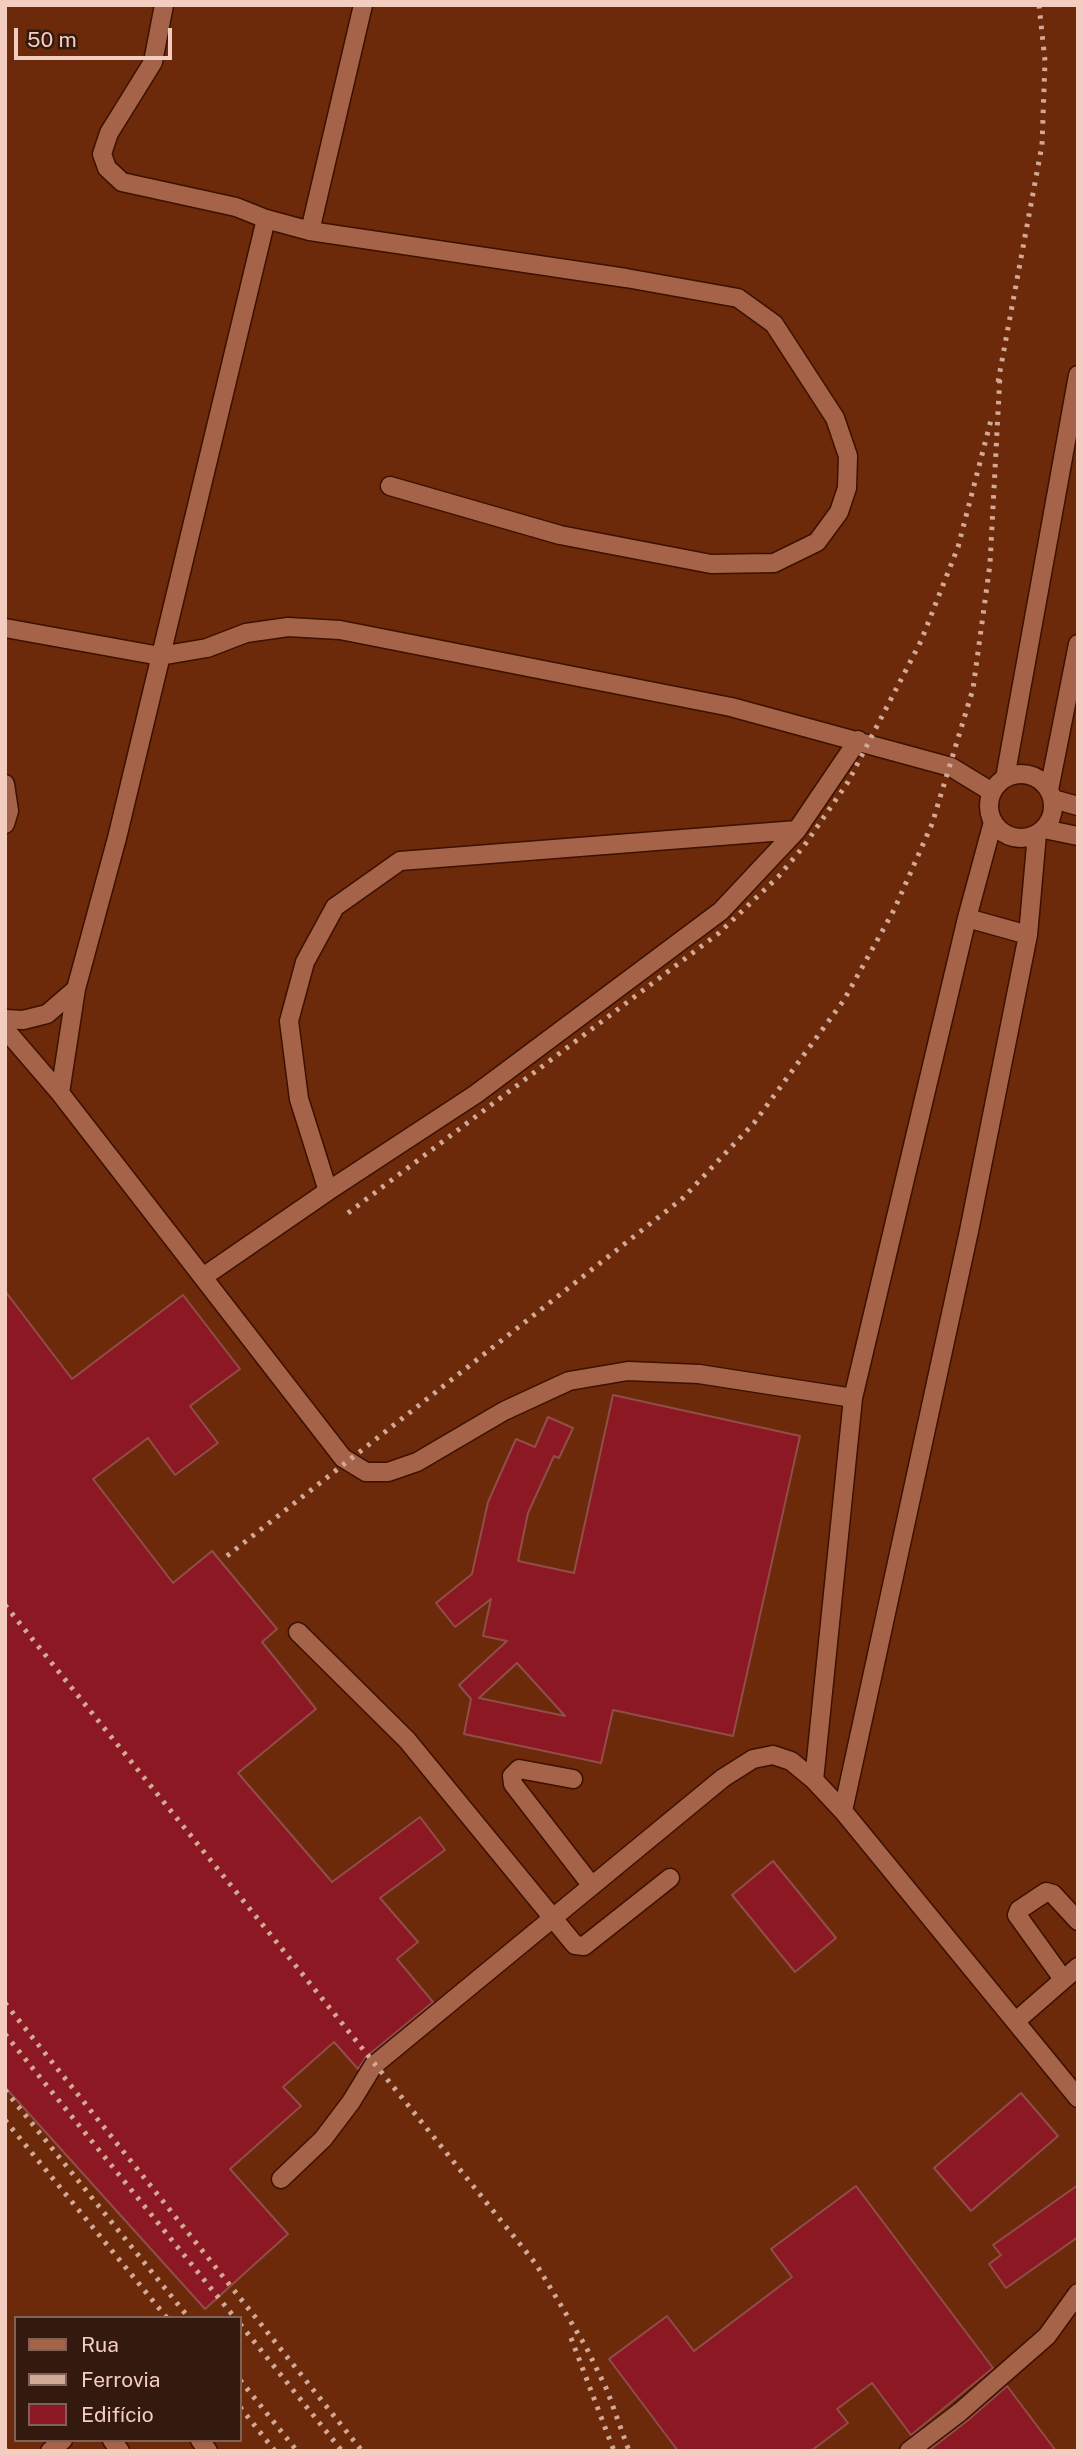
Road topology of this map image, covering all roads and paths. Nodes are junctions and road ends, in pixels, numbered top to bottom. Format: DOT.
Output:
graph roads {
  1 [pos="164,5"];
  2 [pos="363,5"];
  3 [pos="266,219"];
  4 [pos="310,231"];
  5 [pos="1078,375"];
  6 [pos="390,486"];
  7 [pos="5,628"];
  8 [pos="1078,644"];
  9 [pos="160,656"];
  10 [pos="858,740"];
  11 [pos="1005,778"];
  12 [pos="5,784"];
  13 [pos="992,792"];
  14 [pos="1051,795"];
  15 [pos="1078,806"];
  16 [pos="993,822"];
  17 [pos="5,824"];
  18 [pos="797,830"];
  19 [pos="1040,831"];
  20 [pos="1078,836"];
  21 [pos="967,918"];
  22 [pos="1027,935"];
  23 [pos="76,989"];
  24 [pos="5,1019"];
  25 [pos="5,1029"];
  26 [pos="61,1093"];
  27 [pos="328,1191"];
  28 [pos="203,1277"];
  29 [pos="852,1398"];
  30 [pos="298,1632"];
  31 [pos="573,1779"];
  32 [pos="814,1780"];
  33 [pos="843,1811"];
  34 [pos="670,1878"];
  35 [pos="592,1886"];
  36 [pos="555,1918"];
  37 [pos="1078,1921"];
  38 [pos="1078,1967"];
  39 [pos="1063,1979"];
  40 [pos="1016,2021"];
  41 [pos="1078,2098"];
  42 [pos="281,2179"];
  43 [pos="1078,2293"];
  44 [pos="909,2451"];
  1 -- 3 [label="lane"];
  2 -- 4 [label="lane"];
  3 -- 4 [label="lane"];
  3 -- 9 [label="lane"];
  4 -- 6 [label="lane"];
  5 -- 11 [label="lane"];
  7 -- 9 [label="lane"];
  8 -- 14 [label="lane"];
  9 -- 10 [label="lane"];
  9 -- 23 [label="lane"];
  10 -- 13 [label="lane"];
  10 -- 18 [label="lane"];
  11 -- 13 [label="lane"];
  11 -- 14 [label="lane"];
  12 -- 17 [label="lane"];
  13 -- 16 [label="lane"];
  14 -- 15 [label="lane"];
  14 -- 19 [label="lane"];
  16 -- 19 [label="lane"];
  16 -- 21 [label="lane"];
  18 -- 27 [label="lane"];
  18 -- 27 [label="lane"];
  19 -- 20 [label="lane"];
  19 -- 22 [label="lane"];
  21 -- 22 [label="lane"];
  21 -- 29 [label="lane"];
  22 -- 33 [label="lane"];
  23 -- 24 [label="lane"];
  23 -- 26 [label="lane"];
  25 -- 26 [label="lane"];
  26 -- 28 [label="lane"];
  27 -- 28 [label="lane"];
  28 -- 29 [label="lane"];
  29 -- 32 [label="lane"];
  30 -- 36 [label="lane"];
  31 -- 35 [label="lane"];
  32 -- 33 [label="lane"];
  32 -- 35 [label="lane"];
  33 -- 40 [label="lane"];
  34 -- 36 [label="lane"];
  35 -- 36 [label="lane"];
  36 -- 42 [label="lane"];
  37 -- 39 [label="lane"];
  38 -- 39 [label="lane"];
  39 -- 40 [label="lane"];
  40 -- 41 [label="lane"];
  43 -- 44 [label="lane"];
}
